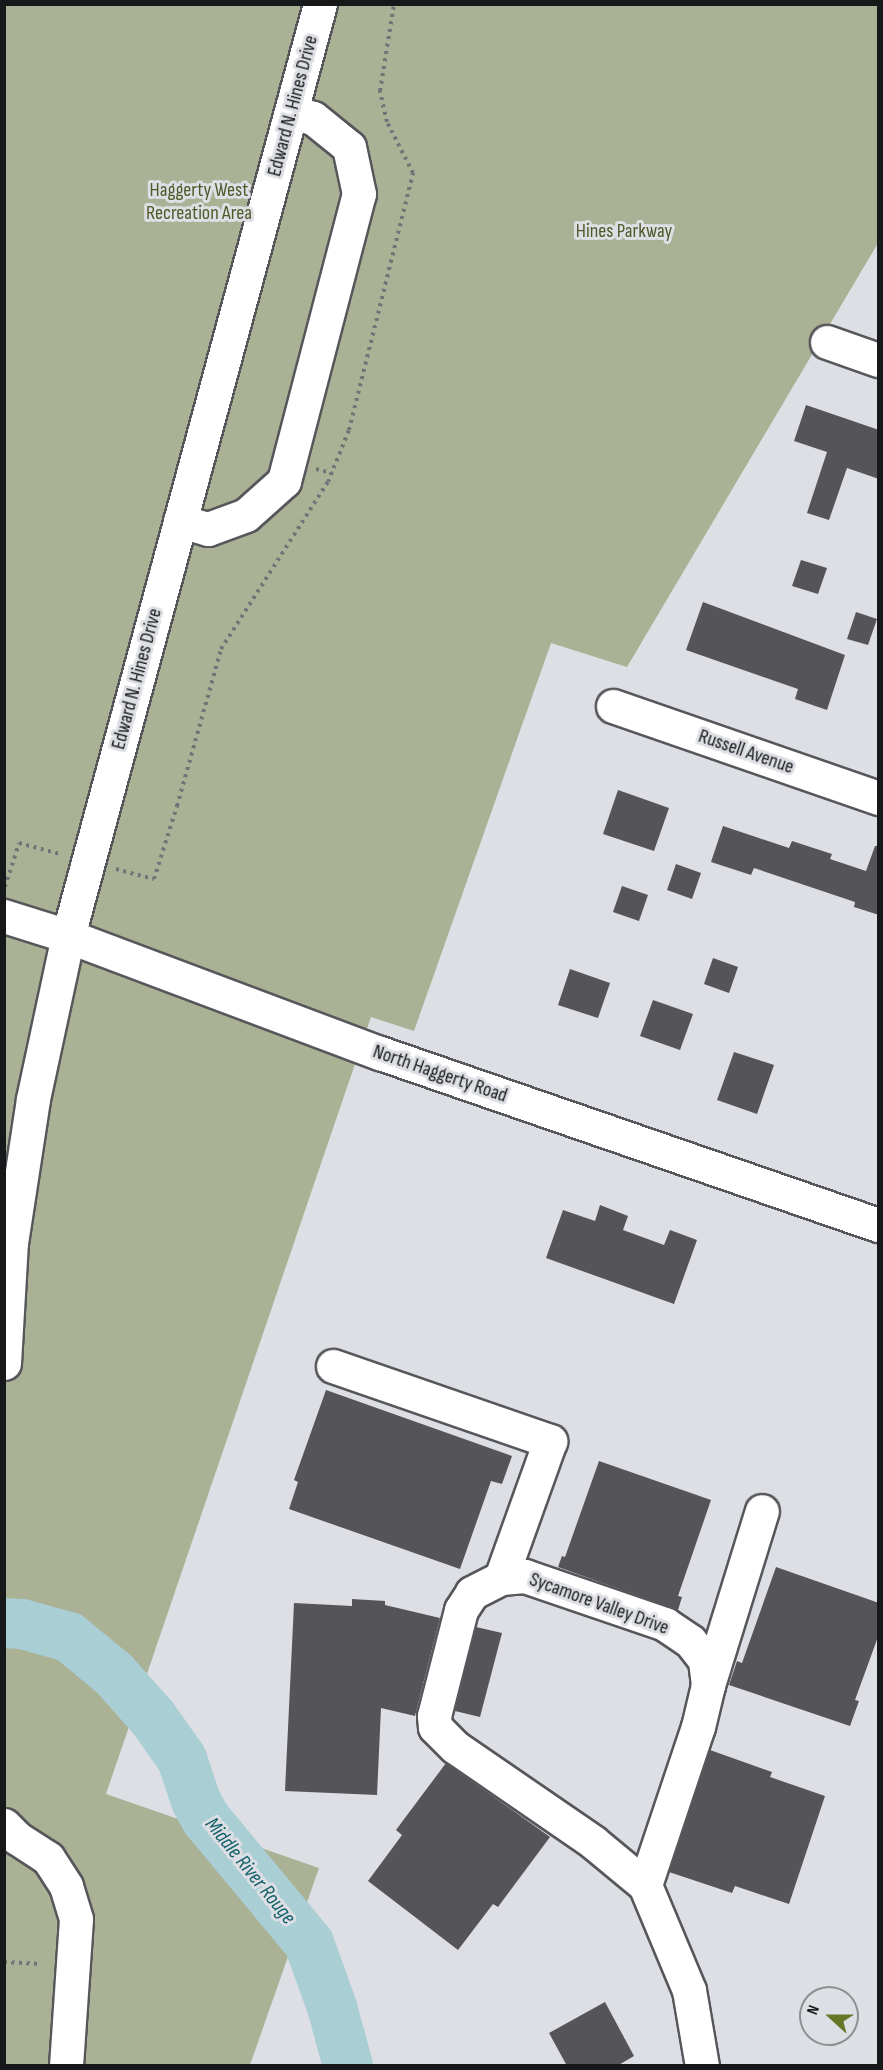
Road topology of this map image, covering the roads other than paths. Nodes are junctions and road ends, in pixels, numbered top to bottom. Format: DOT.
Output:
graph roads {
  1 [pos="320,4"];
  2 [pos="291,112"];
  3 [pos="827,342"];
  4 [pos="879,360"];
  5 [pos="180,521"];
  6 [pos="613,706"];
  7 [pos="879,798"];
  8 [pos="4,916"];
  9 [pos="68,936"];
  10 [pos="879,1225"];
  11 [pos="4,1363"];
  12 [pos="333,1366"];
  13 [pos="762,1511"];
  14 [pos="501,1578"];
  15 [pos="708,1685"];
  16 [pos="4,1826"];
  17 [pos="645,1886"];
  18 [pos="66,2066"];
  19 [pos="702,2066"];
  1 -- 2 [label="street, Edward N. Hines Drive"];
  2 -- 5 [label="street, Edward N. Hines Drive"];
  2 -- 5 [label="street"];
  3 -- 4 [label="street"];
  5 -- 9 [label="street, Edward N. Hines Drive"];
  6 -- 7 [label="street, Russell Avenue"];
  8 -- 9 [label="street, North Haggerty Road"];
  9 -- 10 [label="street, North Haggerty Road"];
  9 -- 11 [label="street, Edward N. Hines Drive"];
  12 -- 14 [label="street"];
  13 -- 15 [label="street"];
  14 -- 15 [label="street, Sycamore Valley Drive"];
  14 -- 17 [label="street, Sycamore Valley Drive"];
  15 -- 17 [label="street, Sycamore Valley Drive"];
  16 -- 18 [label="street"];
  17 -- 19 [label="street"];
}
